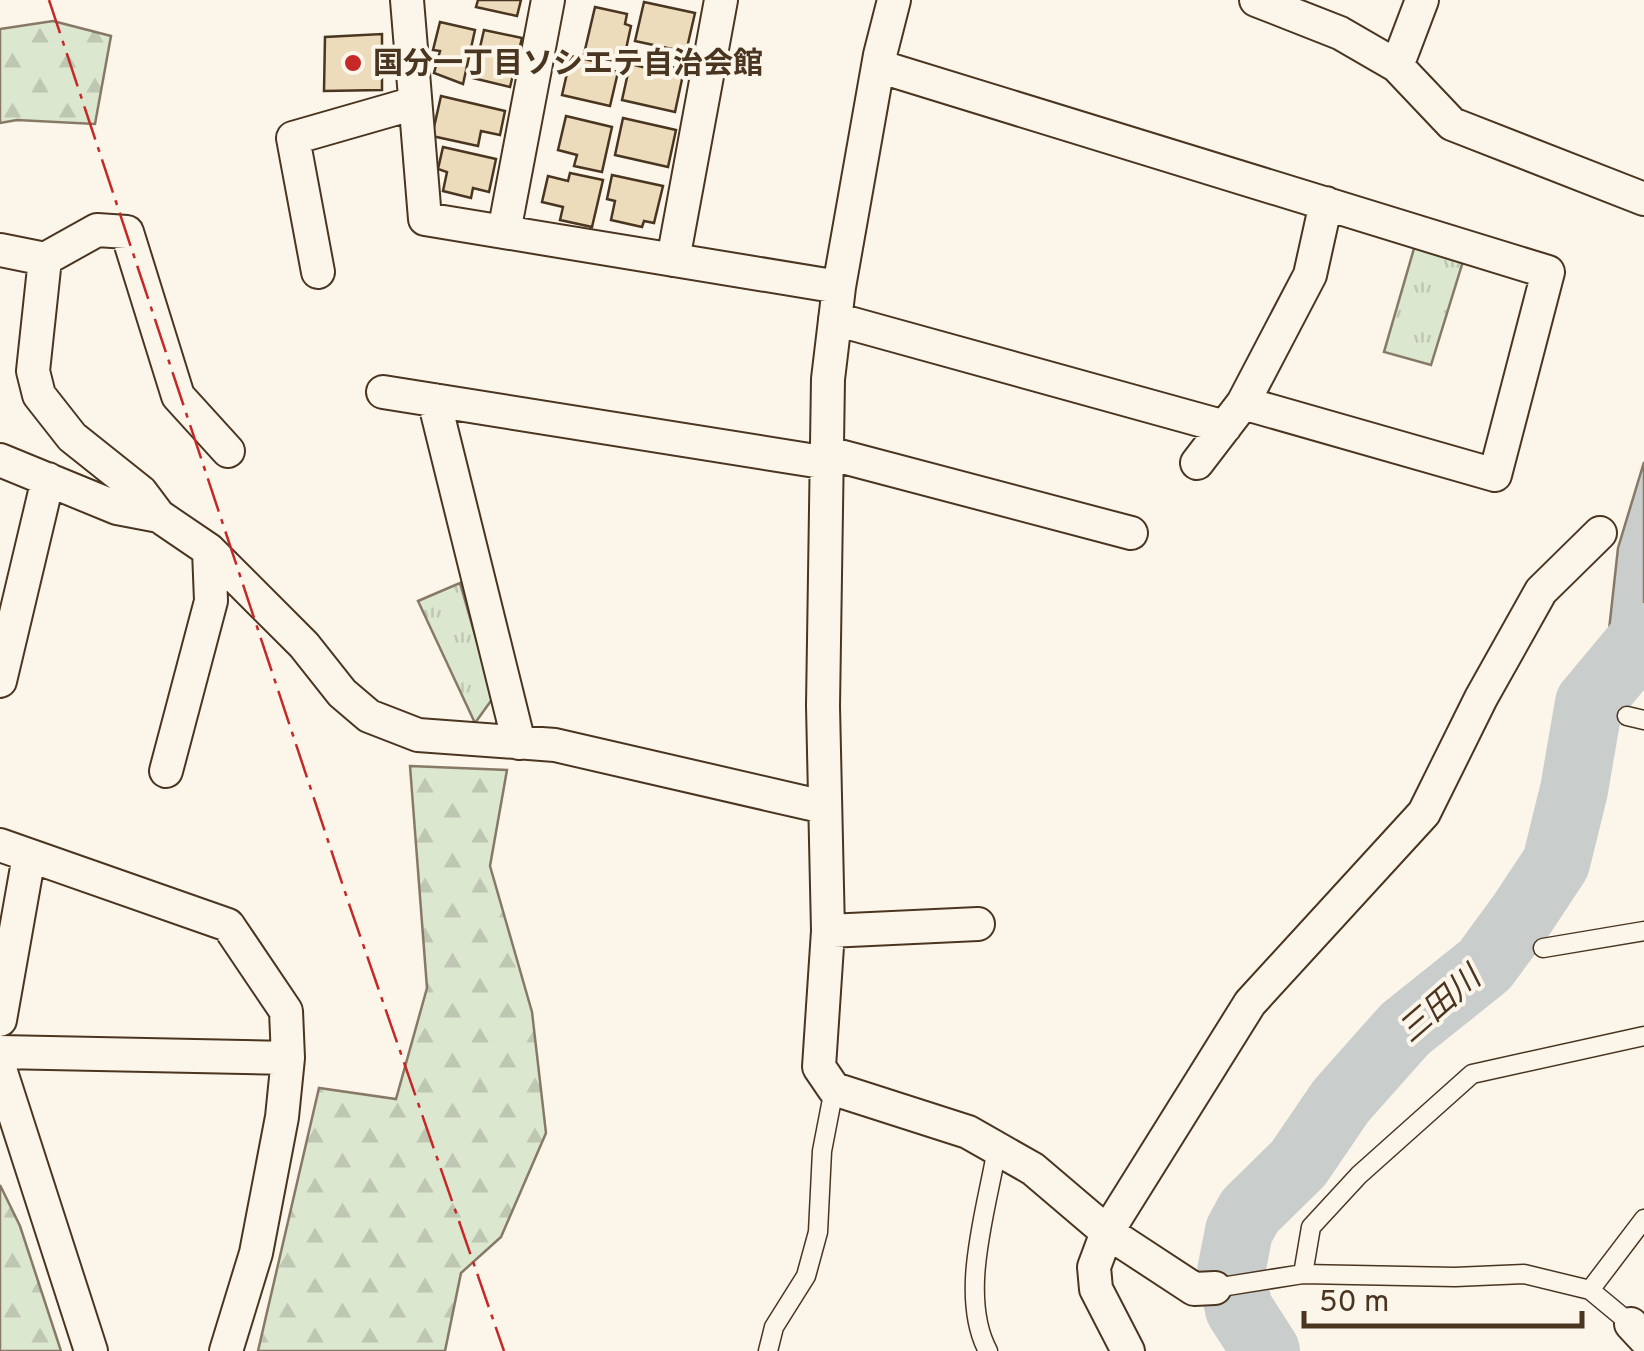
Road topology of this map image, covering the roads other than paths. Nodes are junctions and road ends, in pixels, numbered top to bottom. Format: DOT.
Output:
graph roads {
  1 [pos="407,0"];
  2 [pos="548,0"];
  3 [pos="721,0"];
  4 [pos="894,0"];
  5 [pos="1256,0"];
  6 [pos="1422,0"];
  7 [pos="878,66"];
  8 [pos="1397,66"];
  9 [pos="415,103"];
  10 [pos="1644,199"];
  11 [pos="1326,203"];
  12 [pos="504,232"];
  13 [pos="0,250"];
  14 [pos="45,259"];
  15 [pos="673,260"];
  16 [pos="318,272"];
  17 [pos="837,303"];
  18 [pos="383,392"];
  19 [pos="434,400"];
  20 [pos="1234,415"];
  21 [pos="228,451"];
  22 [pos="828,458"];
  23 [pos="0,460"];
  24 [pos="1197,464"];
  25 [pos="48,478"];
  26 [pos="159,516"];
  27 [pos="1600,533"];
  28 [pos="1131,534"];
  29 [pos="209,550"];
  30 [pos="0,680"];
  31 [pos="519,743"];
  32 [pos="166,771"];
  33 [pos="824,807"];
  34 [pos="14,851"];
  35 [pos="978,924"];
  36 [pos="828,931"];
  37 [pos="1644,932"];
  38 [pos="1543,948"];
  39 [pos="0,1020"];
  40 [pos="1644,1036"];
  41 [pos="0,1052"];
  42 [pos="288,1058"];
  43 [pos="0,1069"];
  44 [pos="834,1089"];
  45 [pos="997,1148"];
  46 [pos="1644,1219"];
  47 [pos="1107,1232"];
  48 [pos="1302,1274"];
  49 [pos="1230,1286"];
  50 [pos="1590,1290"];
  51 [pos="1638,1331"];
  52 [pos="91,1351"];
  53 [pos="226,1351"];
  54 [pos="768,1351"];
  55 [pos="988,1351"];
  56 [pos="1128,1351"];
  1 -- 9 [label="street"];
  2 -- 12 [label="street"];
  3 -- 15 [label="street"];
  4 -- 7 [label="street"];
  5 -- 8 [label="street"];
  6 -- 8 [label="street"];
  7 -- 11 [label="street"];
  7 -- 17 [label="street"];
  8 -- 10 [label="street"];
  9 -- 12 [label="street"];
  9 -- 16 [label="street"];
  11 -- 20 [label="street"];
  11 -- 20 [label="street"];
  12 -- 15 [label="street"];
  13 -- 14 [label="street"];
  14 -- 21 [label="street"];
  14 -- 26 [label="street"];
  15 -- 17 [label="street"];
  17 -- 20 [label="street"];
  17 -- 22 [label="street"];
  18 -- 19 [label="street"];
  19 -- 22 [label="street"];
  19 -- 31 [label="street"];
  20 -- 24 [label="street"];
  22 -- 28 [label="street"];
  22 -- 33 [label="street"];
  23 -- 25 [label="street"];
  25 -- 26 [label="street"];
  25 -- 30 [label="street"];
  26 -- 29 [label="street"];
  27 -- 47 [label="street"];
  29 -- 31 [label="street"];
  29 -- 32 [label="street"];
  31 -- 33 [label="street"];
  33 -- 36 [label="street"];
  34 -- 39 [label="street"];
  34 -- 42 [label="street"];
  35 -- 36 [label="street"];
  36 -- 44 [label="street"];
  37 -- 38 [label="lane"];
  40 -- 48 [label="lane"];
  41 -- 42 [label="street"];
  42 -- 53 [label="street"];
  43 -- 52 [label="street"];
  44 -- 45 [label="street"];
  44 -- 54 [label="lane"];
  45 -- 47 [label="street"];
  45 -- 55 [label="lane"];
  46 -- 50 [label="lane"];
  47 -- 49 [label="street"];
  47 -- 56 [label="street"];
  48 -- 49 [label="lane"];
  48 -- 50 [label="lane"];
  50 -- 51 [label="lane"];
}
